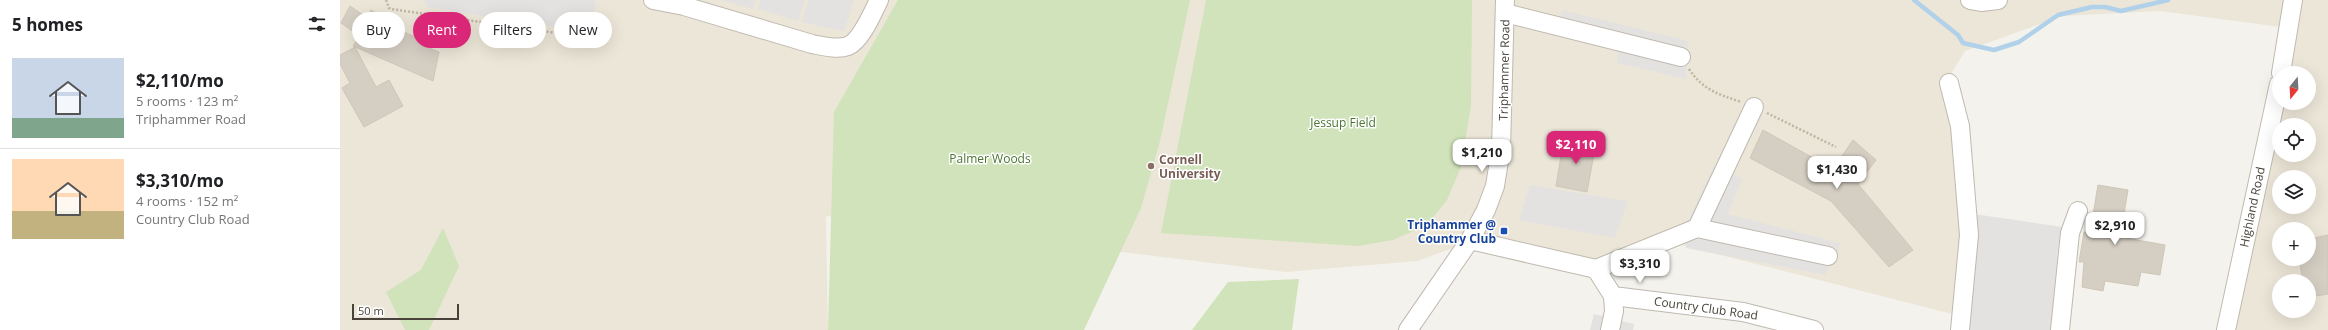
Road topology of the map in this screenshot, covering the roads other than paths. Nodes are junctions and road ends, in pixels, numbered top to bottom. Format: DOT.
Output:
graph roads {
  1 [pos="653,0"];
  2 [pos="879,0"];
  3 [pos="1970,0"];
  4 [pos="1998,0"];
  5 [pos="2293,0"];
  6 [pos="1505,7"];
  7 [pos="1681,57"];
  8 [pos="2282,66"];
  9 [pos="1949,83"];
  10 [pos="1754,107"];
  11 [pos="2273,110"];
  12 [pos="2078,211"];
  13 [pos="1697,228"];
  14 [pos="1470,240"];
  15 [pos="1828,256"];
  16 [pos="1596,269"];
  17 [pos="1613,296"];
  18 [pos="1408,330"];
  19 [pos="1610,330"];
  20 [pos="1814,330"];
  21 [pos="1960,330"];
  22 [pos="2060,330"];
  23 [pos="2226,330"];
  1 -- 2 [label="street"];
  3 -- 4 [label="street"];
  5 -- 8 [label="street"];
  6 -- 7 [label="street"];
  6 -- 14 [label="street, Triphammer Road"];
  9 -- 21 [label="street"];
  10 -- 13 [label="street"];
  11 -- 23 [label="street, Highland Road"];
  12 -- 22 [label="street"];
  13 -- 15 [label="street"];
  13 -- 16 [label="street"];
  14 -- 16 [label="street"];
  14 -- 18 [label="street, Triphammer Road"];
  16 -- 17 [label="street"];
  17 -- 19 [label="street"];
  17 -- 20 [label="street, Country Club Road"];
}
